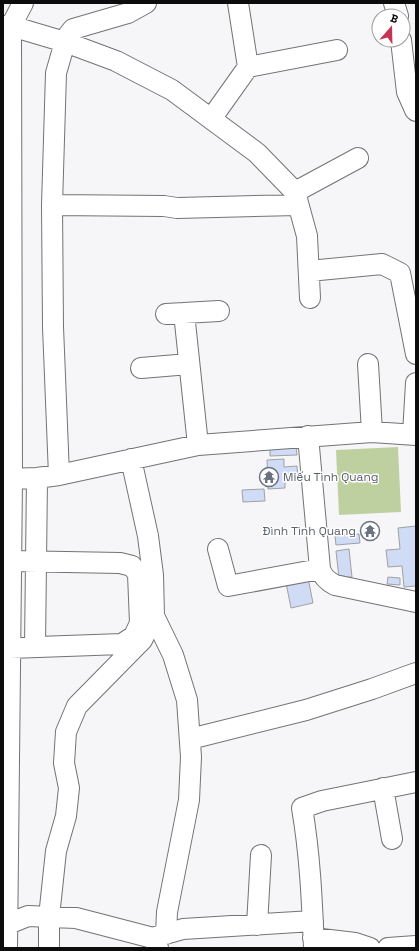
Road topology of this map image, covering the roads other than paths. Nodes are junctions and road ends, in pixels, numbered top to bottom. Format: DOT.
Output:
graph roads {
  1 [pos="24,3"];
  2 [pos="146,3"];
  3 [pos="238,3"];
  4 [pos="7,26"];
  5 [pos="66,42"];
  6 [pos="402,48"];
  7 [pos="337,50"];
  8 [pos="248,68"];
  9 [pos="416,111"];
  10 [pos="211,119"];
  11 [pos="358,158"];
  12 [pos="296,198"];
  13 [pos="52,205"];
  14 [pos="309,270"];
  15 [pos="310,298"];
  16 [pos="219,311"];
  17 [pos="416,354"];
  18 [pos="189,364"];
  19 [pos="368,364"];
  20 [pos="141,368"];
  21 [pos="416,383"];
  22 [pos="372,432"];
  23 [pos="414,434"];
  24 [pos="308,436"];
  25 [pos="198,445"];
  26 [pos="131,459"];
  27 [pos="59,475"];
  28 [pos="37,478"];
  29 [pos="7,479"];
  30 [pos="218,550"];
  31 [pos="11,561"];
  32 [pos="36,561"];
  33 [pos="320,569"];
  34 [pos="416,602"];
  35 [pos="154,616"];
  36 [pos="35,647"];
  37 [pos="10,648"];
  38 [pos="416,673"];
  39 [pos="190,739"];
  40 [pos="416,782"];
  41 [pos="383,788"];
  42 [pos="392,839"];
  43 [pos="261,855"];
  44 [pos="49,917"];
  45 [pos="257,924"];
  46 [pos="5,926"];
  47 [pos="314,936"];
  48 [pos="159,940"];
  49 [pos="416,946"];
  50 [pos="6,948"];
  51 [pos="49,948"];
  52 [pos="370,948"];
  53 [pos="388,948"];
  1 -- 4 [label="street"];
  2 -- 5 [label="street"];
  3 -- 8 [label="street"];
  4 -- 5 [label="street"];
  4 -- 29 [label="street"];
  5 -- 10 [label="street"];
  5 -- 13 [label="street"];
  6 -- 9 [label="street"];
  7 -- 8 [label="street"];
  8 -- 10 [label="street"];
  10 -- 12 [label="street"];
  11 -- 12 [label="street"];
  12 -- 13 [label="street"];
  12 -- 14 [label="street"];
  13 -- 27 [label="street"];
  14 -- 15 [label="street"];
  14 -- 17 [label="street"];
  16 -- 18 [label="street"];
  18 -- 20 [label="street"];
  18 -- 25 [label="street"];
  19 -- 22 [label="street"];
  21 -- 23 [label="street"];
  22 -- 23 [label="street"];
  22 -- 24 [label="street"];
  24 -- 25 [label="street"];
  24 -- 33 [label="street"];
  25 -- 26 [label="street"];
  26 -- 27 [label="street"];
  26 -- 35 [label="street"];
  27 -- 28 [label="street"];
  28 -- 29 [label="street"];
  28 -- 32 [label="street"];
  29 -- 31 [label="street"];
  30 -- 33 [label="street"];
  31 -- 32 [label="street"];
  31 -- 37 [label="street"];
  32 -- 36 [label="street"];
  32 -- 36 [label="street"];
  33 -- 34 [label="street"];
  35 -- 39 [label="street"];
  35 -- 44 [label="street"];
  36 -- 37 [label="street"];
  37 -- 46 [label="street"];
  38 -- 39 [label="street"];
  39 -- 48 [label="street"];
  40 -- 41 [label="street"];
  41 -- 42 [label="street"];
  41 -- 47 [label="street"];
  43 -- 45 [label="street"];
  44 -- 46 [label="street"];
  44 -- 48 [label="street"];
  44 -- 51 [label="street"];
  45 -- 47 [label="street"];
  45 -- 48 [label="street"];
  46 -- 50 [label="street"];
  47 -- 52 [label="street"];
  49 -- 53 [label="street"];
}
